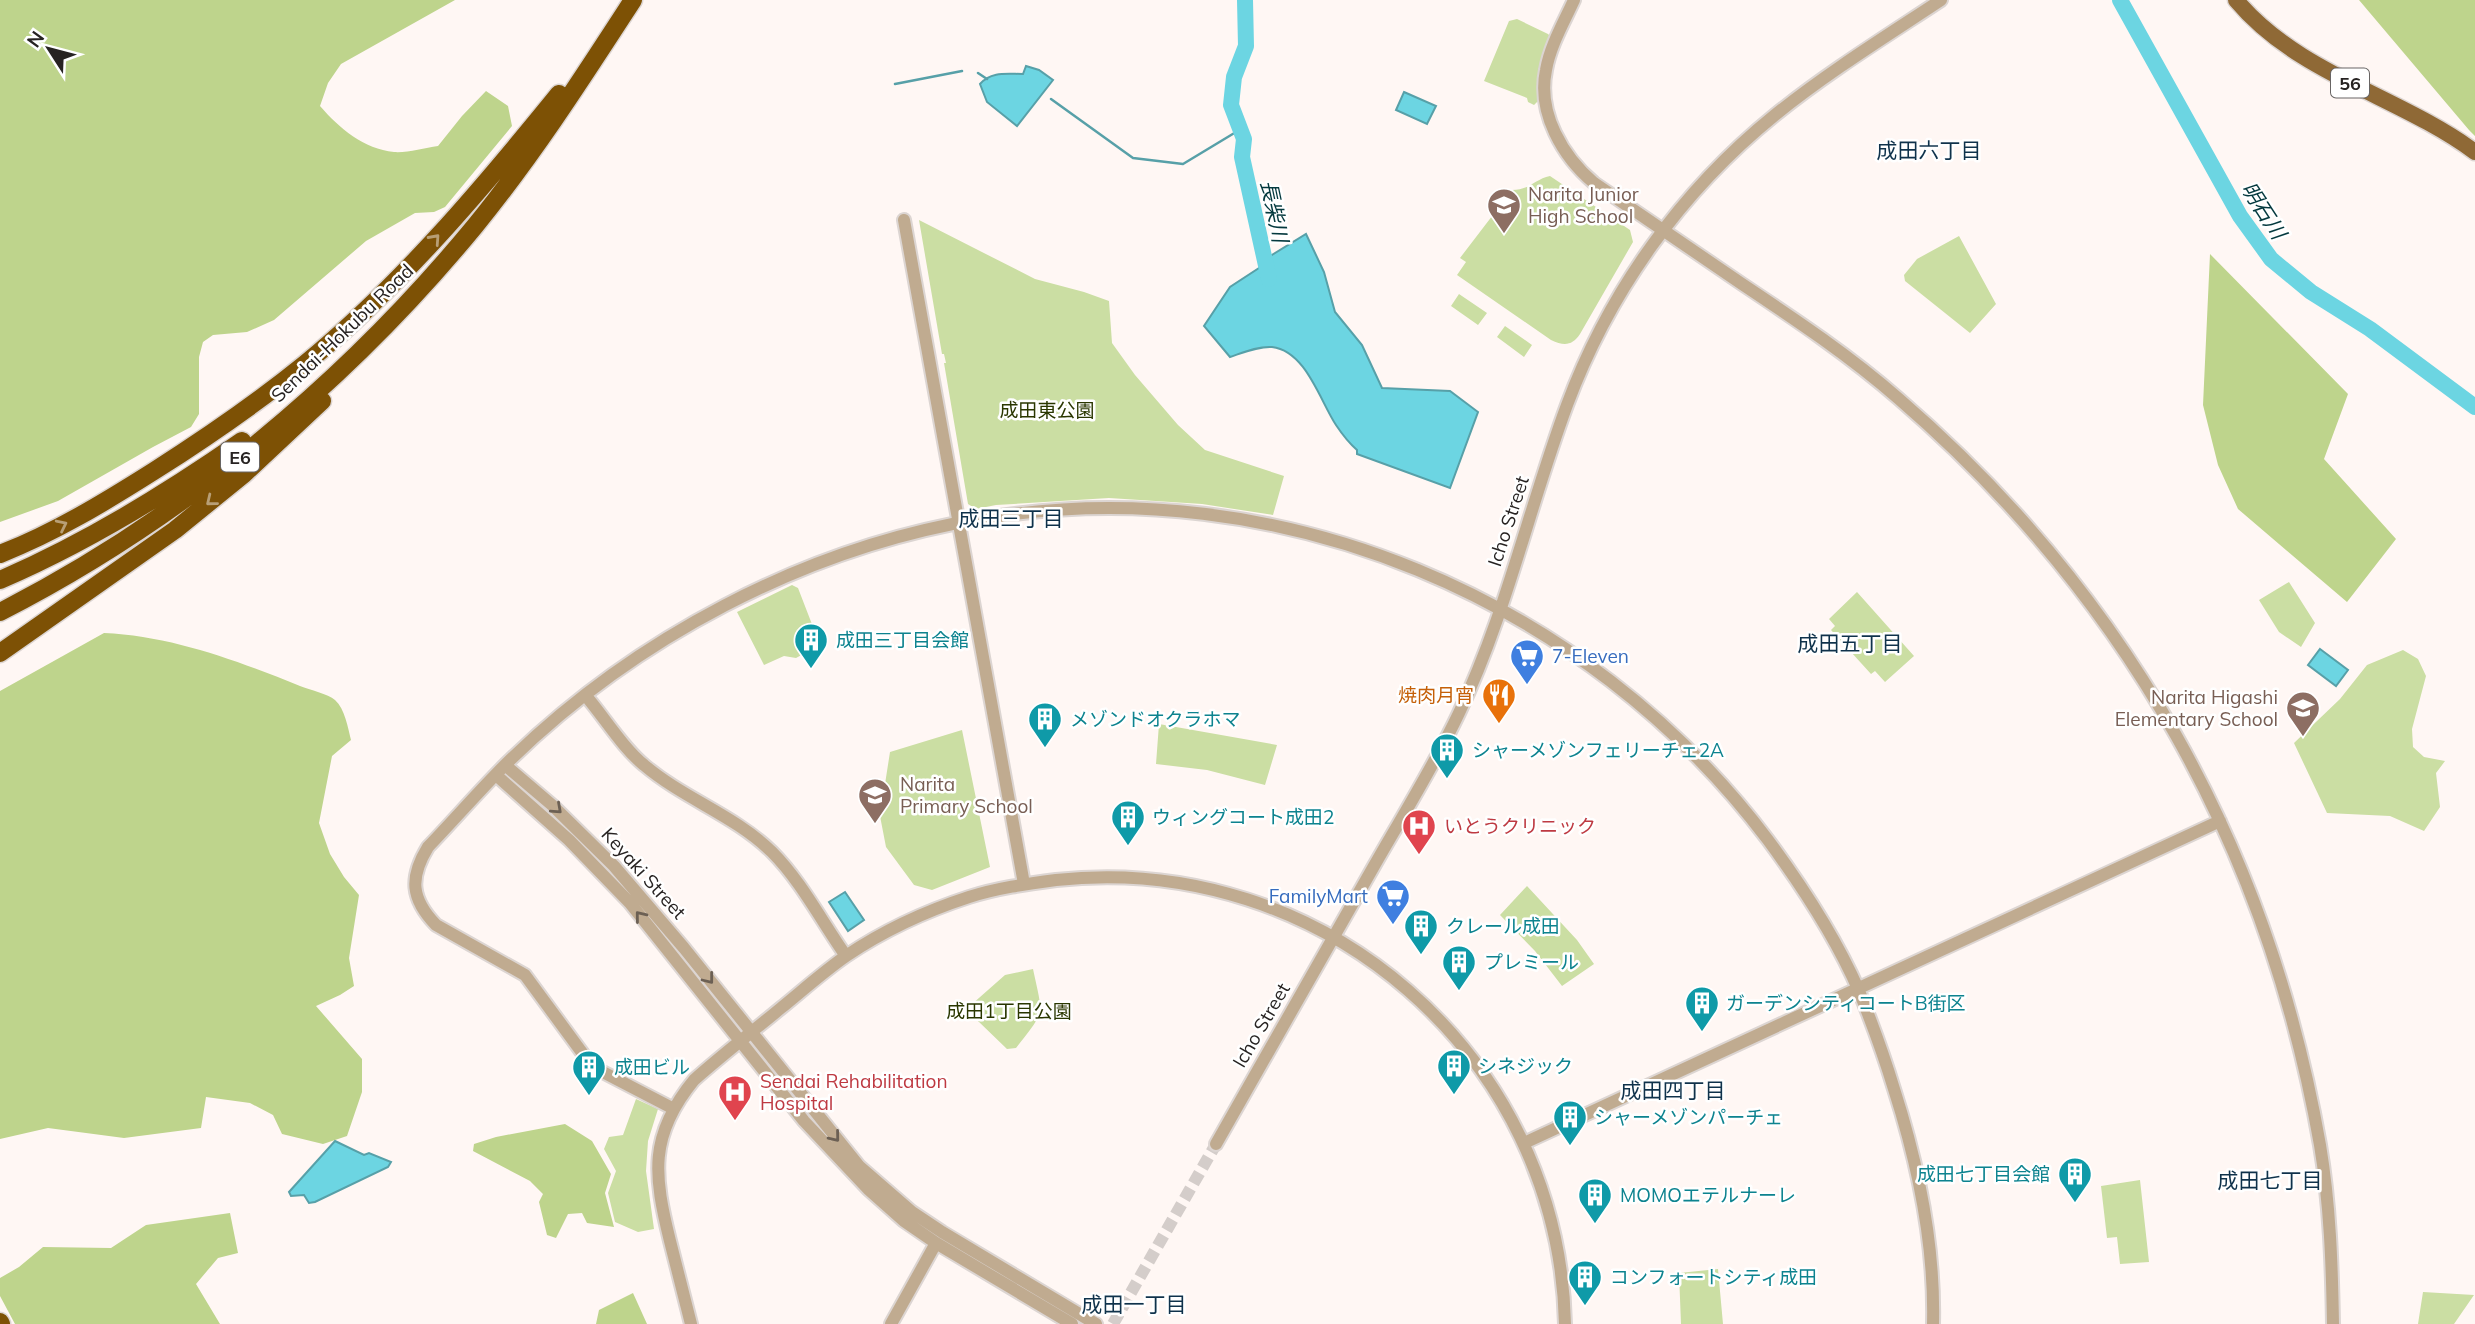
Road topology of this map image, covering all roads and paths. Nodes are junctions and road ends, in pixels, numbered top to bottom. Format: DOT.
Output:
graph roads {
  1 [pos="632,0"];
  2 [pos="1574,0"];
  3 [pos="1941,0"];
  4 [pos="2236,0"];
  5 [pos="2475,152"];
  6 [pos="904,220"];
  7 [pos="1663,230"];
  8 [pos="446,260"];
  9 [pos="385,326"];
  10 [pos="960,523"];
  11 [pos="0,554"];
  12 [pos="0,580"];
  13 [pos="70,603"];
  14 [pos="1500,609"];
  15 [pos="0,612"];
  16 [pos="0,644"];
  17 [pos="0,653"];
  18 [pos="586,696"];
  19 [pos="501,770"];
  20 [pos="2220,821"];
  21 [pos="1024,884"];
  22 [pos="1334,937"];
  23 [pos="846,956"];
  24 [pos="1858,990"];
  25 [pos="746,1036"];
  26 [pos="674,1109"];
  27 [pos="1524,1143"];
  28 [pos="1216,1144"];
  29 [pos="936,1243"];
  30 [pos="691,1324"];
  31 [pos="891,1324"];
  32 [pos="1072,1324"];
  33 [pos="1096,1324"];
  34 [pos="1565,1324"];
  35 [pos="1933,1324"];
  36 [pos="2333,1324"];
  1 -- 8 [label="highway, Sendai-Hokubu Road / E6"];
  11 -- 1 [label="highway, one-way"];
  2 -- 7 [label="street"];
  3 -- 7 [label="street, Icho Street"];
  4 -- 5 [label="main road, 56"];
  6 -- 10 [label="street"];
  7 -- 14 [label="street, Icho Street"];
  7 -- 20 [label="street"];
  8 -- 9 [label="highway, Sendai-Hokubu Road / E6"];
  8 -- 13 [label="highway, one-way"];
  9 -- 12 [label="highway"];
  9 -- 15 [label="highway, Sendai-Hokubu Road / E6"];
  10 -- 14 [label="street"];
  10 -- 18 [label="street"];
  10 -- 21 [label="street"];
  13 -- 16 [label="highway"];
  13 -- 17 [label="highway"];
  14 -- 22 [label="street, Icho Street"];
  14 -- 24 [label="street"];
  18 -- 19 [label="street"];
  18 -- 23 [label="street"];
  25 -- 19 [label="street, one-way"];
  19 -- 25 [label="street, Keyaki Street, one-way"];
  19 -- 26 [label="street"];
  20 -- 24 [label="street"];
  20 -- 36 [label="street"];
  21 -- 22 [label="street"];
  21 -- 23 [label="street"];
  22 -- 27 [label="street"];
  22 -- 28 [label="street, Icho Street"];
  23 -- 25 [label="street"];
  24 -- 27 [label="street"];
  24 -- 35 [label="street"];
  25 -- 26 [label="street"];
  25 -- 29 [label="street"];
  25 -- 33 [label="street, one-way"];
  26 -- 30 [label="street"];
  27 -- 34 [label="street"];
  29 -- 31 [label="street"];
  29 -- 32 [label="street"];
}
